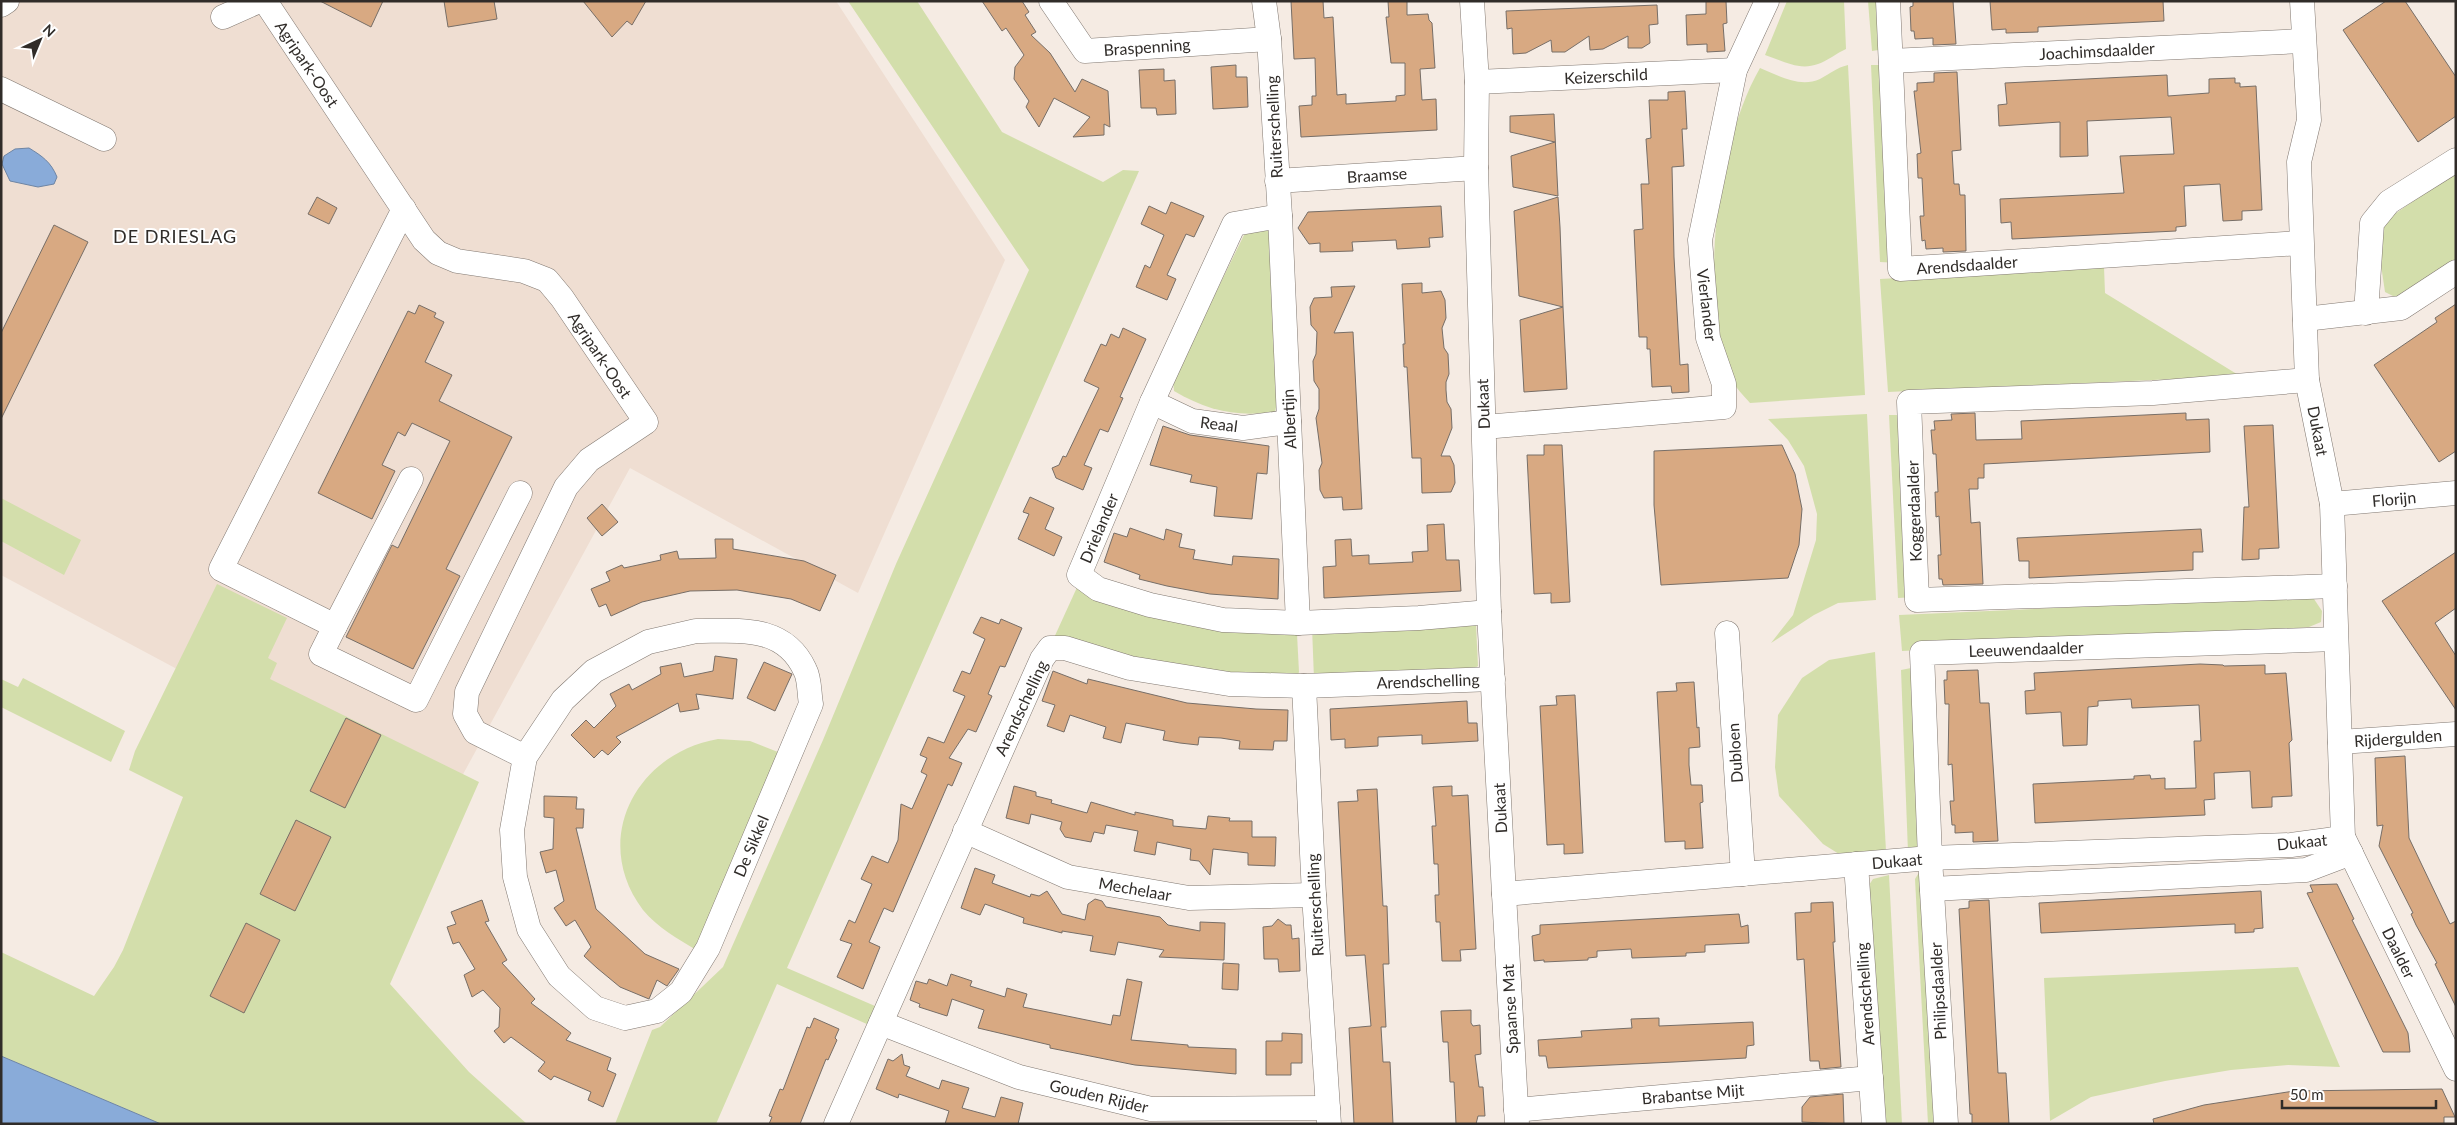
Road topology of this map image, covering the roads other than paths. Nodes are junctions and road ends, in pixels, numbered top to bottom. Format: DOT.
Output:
graph roads {
  1 [pos="7,1"];
  2 [pos="259,1"];
  3 [pos="265,1"];
  4 [pos="1051,1"];
  5 [pos="1264,1"];
  6 [pos="1472,1"];
  7 [pos="1767,1"];
  8 [pos="1888,1"];
  9 [pos="2302,1"];
  10 [pos="1,5"];
  11 [pos="223,17"];
  12 [pos="1269,38"];
  13 [pos="2303,41"];
  14 [pos="1891,61"];
  15 [pos="1735,70"];
  16 [pos="1477,82"];
  17 [pos="1,89"];
  18 [pos="104,139"];
  19 [pos="2456,160"];
  20 [pos="1476,168"];
  21 [pos="1277,181"];
  22 [pos="404,209"];
  23 [pos="1280,216"];
  24 [pos="2301,243"];
  25 [pos="2456,272"];
  26 [pos="2366,313"];
  27 [pos="2305,319"];
  28 [pos="2307,380"];
  29 [pos="1152,402"];
  30 [pos="1289,422"];
  31 [pos="1484,427"];
  32 [pos="411,479"];
  33 [pos="520,493"];
  34 [pos="2456,493"];
  35 [pos="2332,504"];
  36 [pos="2335,586"];
  37 [pos="1489,612"];
  38 [pos="1298,623"];
  39 [pos="335,626"];
  40 [pos="1728,633"];
  41 [pos="2336,639"];
  42 [pos="1493,679"];
  43 [pos="1304,686"];
  44 [pos="2456,734"];
  45 [pos="2340,742"];
  46 [pos="525,756"];
  47 [pos="965,831"];
  48 [pos="2347,845"];
  49 [pos="1930,858"];
  50 [pos="1856,864"];
  51 [pos="1743,874"];
  52 [pos="1932,889"];
  53 [pos="1504,894"];
  54 [pos="1314,895"];
  55 [pos="881,1023"];
  56 [pos="2456,1069"];
  57 [pos="1871,1078"];
  58 [pos="1328,1116"];
  59 [pos="1516,1117"];
  60 [pos="836,1124"];
  61 [pos="1874,1124"];
  62 [pos="1946,1124"];
  1 -- 10 [label="street"];
  2 -- 11 [label="street"];
  3 -- 22 [label="street, Agripark-Oost"];
  4 -- 12 [label="street, Braspenning"];
  5 -- 12 [label="street"];
  6 -- 16 [label="street, Dukaat"];
  7 -- 15 [label="street, Vierlander"];
  8 -- 14 [label="street, Arendsdaalder"];
  9 -- 13 [label="street, Dukaat"];
  12 -- 21 [label="street, Ruiterschelling"];
  13 -- 14 [label="street, Joachimsdaalder"];
  13 -- 24 [label="street, Dukaat"];
  14 -- 24 [label="street, Arendsdaalder"];
  15 -- 16 [label="street, Keizerschild"];
  15 -- 31 [label="street, Vierlander"];
  16 -- 20 [label="street, Dukaat"];
  17 -- 18 [label="street"];
  19 -- 26 [label="street"];
  20 -- 21 [label="street, Braamse"];
  20 -- 31 [label="street, Dukaat"];
  21 -- 23 [label="street, Ruiterschelling"];
  22 -- 39 [label="street"];
  22 -- 46 [label="street, Agripark-Oost"];
  23 -- 29 [label="street, Drielander"];
  23 -- 30 [label="street, Albertijn"];
  24 -- 27 [label="street, Dukaat"];
  25 -- 26 [label="street"];
  26 -- 27 [label="street"];
  27 -- 28 [label="street, Dukaat"];
  28 -- 35 [label="street, Dukaat"];
  28 -- 36 [label="street, Koggerdaalder"];
  29 -- 30 [label="street, Reaal"];
  29 -- 38 [label="street, Drielander"];
  30 -- 38 [label="street, Albertijn"];
  31 -- 37 [label="street, Dukaat"];
  32 -- 39 [label="street"];
  33 -- 39 [label="street"];
  34 -- 35 [label="street, Florijn"];
  35 -- 36 [label="street, Dukaat"];
  36 -- 41 [label="street, Dukaat"];
  37 -- 38 [label="street, Drielander"];
  37 -- 42 [label="street, Dukaat"];
  40 -- 51 [label="street, Dubloen"];
  41 -- 45 [label="street, Dukaat"];
  41 -- 49 [label="street, Leeuwendaalder"];
  42 -- 43 [label="street, Arendschelling"];
  42 -- 53 [label="street, Dukaat"];
  43 -- 47 [label="street, Arendschelling"];
  43 -- 54 [label="street, Ruiterschelling"];
  44 -- 45 [label="street, Rijdergulden"];
  45 -- 48 [label="street, Dukaat"];
  46 -- 46 [label="street, De Sikkel"];
  47 -- 54 [label="street, Mechelaar"];
  47 -- 55 [label="street, Arendschelling"];
  48 -- 49 [label="street, Dukaat"];
  48 -- 52 [label="street"];
  48 -- 56 [label="street, Daalder"];
  49 -- 50 [label="street, Dukaat"];
  49 -- 52 [label="street, Philipsdaalder"];
  50 -- 51 [label="street, Dukaat"];
  50 -- 57 [label="street, Arendschelling"];
  51 -- 53 [label="street, Dukaat"];
  52 -- 62 [label="street, Philipsdaalder"];
  53 -- 59 [label="street, Spaanse Mat"];
  54 -- 58 [label="street, Ruiterschelling"];
  55 -- 58 [label="street, Gouden Rijder"];
  55 -- 60 [label="street, Arendschelling"];
  57 -- 59 [label="street, Brabantse Mijt"];
  57 -- 61 [label="street, Arendschelling"];
}
